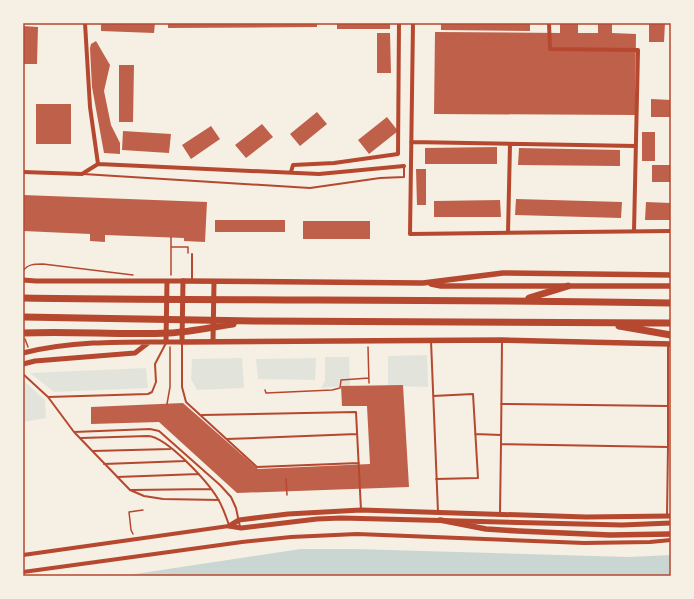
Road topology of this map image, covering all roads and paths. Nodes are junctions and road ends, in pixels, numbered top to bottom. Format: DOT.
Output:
graph roads {
  1 [pos="84,23"];
  2 [pos="399,23"];
  3 [pos="413,23"];
  4 [pos="549,23"];
  5 [pos="412,142"];
  6 [pos="510,144"];
  7 [pos="636,146"];
  8 [pos="98,164"];
  9 [pos="404,166"];
  10 [pos="23,172"];
  11 [pos="291,172"];
  12 [pos="82,174"];
  13 [pos="634,231"];
  14 [pos="671,231"];
  15 [pos="508,233"];
  16 [pos="171,247"];
  17 [pos="192,254"];
  18 [pos="188,255"];
  19 [pos="23,271"];
  20 [pos="136,275"];
  21 [pos="671,275"];
  22 [pos="23,280"];
  23 [pos="167,281"];
  24 [pos="183,281"];
  25 [pos="192,281"];
  26 [pos="214,282"];
  27 [pos="423,283"];
  28 [pos="568,286"];
  29 [pos="671,286"];
  30 [pos="23,297"];
  31 [pos="523,300"];
  32 [pos="671,303"];
  33 [pos="23,317"];
  34 [pos="255,321"];
  35 [pos="598,322"];
  36 [pos="671,322"];
  37 [pos="51,332"];
  38 [pos="23,333"];
  39 [pos="671,335"];
  40 [pos="23,338"];
  41 [pos="431,340"];
  42 [pos="502,340"];
  43 [pos="368,341"];
  44 [pos="148,342"];
  45 [pos="166,342"];
  46 [pos="182,342"];
  47 [pos="213,342"];
  48 [pos="669,344"];
  49 [pos="23,353"];
  50 [pos="23,364"];
  51 [pos="23,374"];
  52 [pos="369,378"];
  53 [pos="369,383"];
  54 [pos="265,390"];
  55 [pos="433,396"];
  56 [pos="48,397"];
  57 [pos="670,401"];
  58 [pos="501,404"];
  59 [pos="668,406"];
  60 [pos="201,415"];
  61 [pos="74,432"];
  62 [pos="670,432"];
  63 [pos="357,434"];
  64 [pos="475,434"];
  65 [pos="501,435"];
  66 [pos="81,438"];
  67 [pos="227,439"];
  68 [pos="501,444"];
  69 [pos="668,447"];
  70 [pos="171,449"];
  71 [pos="93,451"];
  72 [pos="186,461"];
  73 [pos="359,463"];
  74 [pos="104,464"];
  75 [pos="670,464"];
  76 [pos="199,474"];
  77 [pos="117,477"];
  78 [pos="286,479"];
  79 [pos="436,479"];
  80 [pos="130,490"];
  81 [pos="212,490"];
  82 [pos="287,495"];
  83 [pos="219,500"];
  84 [pos="142,510"];
  85 [pos="361,510"];
  86 [pos="438,512"];
  87 [pos="500,515"];
  88 [pos="669,516"];
  89 [pos="239,520"];
  90 [pos="440,520"];
  91 [pos="671,523"];
  92 [pos="229,526"];
  93 [pos="240,528"];
  94 [pos="671,534"];
  95 [pos="136,539"];
  96 [pos="671,540"];
  97 [pos="23,555"];
  98 [pos="23,572"];
  1 -- 8 [label="street"];
  2 -- 11 [label="street"];
  3 -- 5 [label="street"];
  4 -- 7 [label="street"];
  5 -- 6 [label="street"];
  5 -- 15 [label="street"];
  6 -- 7 [label="street"];
  6 -- 15 [label="street"];
  7 -- 13 [label="street"];
  8 -- 11 [label="street"];
  8 -- 12 [label="street"];
  9 -- 11 [label="street"];
  9 -- 12 [label="lane"];
  10 -- 12 [label="street"];
  13 -- 14 [label="street"];
  13 -- 15 [label="street"];
  16 -- 18 [label="path"];
  17 -- 25 [label="lane"];
  19 -- 20 [label="path"];
  21 -- 27 [label="main road"];
  22 -- 23 [label="street"];
  23 -- 24 [label="street"];
  23 -- 45 [label="street"];
  24 -- 25 [label="main road"];
  24 -- 46 [label="street"];
  25 -- 26 [label="main road"];
  26 -- 27 [label="main road"];
  26 -- 47 [label="street"];
  27 -- 28 [label="main road"];
  28 -- 29 [label="main road"];
  28 -- 31 [label="highway"];
  30 -- 31 [label="highway"];
  31 -- 32 [label="highway"];
  33 -- 34 [label="highway"];
  34 -- 35 [label="highway"];
  34 -- 37 [label="highway"];
  35 -- 36 [label="highway"];
  35 -- 39 [label="highway"];
  37 -- 38 [label="highway"];
  37 -- 40 [label="highway"];
  41 -- 42 [label="main road"];
  41 -- 43 [label="main road"];
  41 -- 55 [label="lane"];
  42 -- 48 [label="main road"];
  42 -- 58 [label="lane"];
  43 -- 47 [label="main road"];
  43 -- 52 [label="path"];
  44 -- 45 [label="street"];
  44 -- 49 [label="street"];
  44 -- 50 [label="street"];
  45 -- 46 [label="street"];
  45 -- 56 [label="lane"];
  46 -- 47 [label="main road"];
  46 -- 60 [label="lane"];
  48 -- 57 [label="lane"];
  51 -- 56 [label="lane"];
  52 -- 53 [label="path"];
  52 -- 54 [label="path"];
  55 -- 64 [label="lane"];
  55 -- 79 [label="lane"];
  56 -- 61 [label="lane"];
  57 -- 59 [label="lane"];
  58 -- 59 [label="lane"];
  58 -- 65 [label="lane"];
  59 -- 62 [label="lane"];
  60 -- 63 [label="lane"];
  60 -- 67 [label="lane"];
  61 -- 66 [label="lane"];
  61 -- 89 [label="lane"];
  62 -- 69 [label="lane"];
  63 -- 67 [label="lane"];
  63 -- 73 [label="lane"];
  64 -- 65 [label="lane"];
  64 -- 79 [label="lane"];
  65 -- 68 [label="lane"];
  66 -- 70 [label="lane"];
  66 -- 71 [label="lane"];
  67 -- 73 [label="lane"];
  68 -- 69 [label="lane"];
  68 -- 87 [label="lane"];
  69 -- 75 [label="lane"];
  70 -- 71 [label="lane"];
  70 -- 72 [label="lane"];
  71 -- 74 [label="lane"];
  72 -- 74 [label="lane"];
  72 -- 76 [label="lane"];
  73 -- 85 [label="lane"];
  74 -- 77 [label="lane"];
  75 -- 88 [label="lane"];
  76 -- 77 [label="lane"];
  76 -- 81 [label="lane"];
  77 -- 80 [label="lane"];
  78 -- 82 [label="path"];
  79 -- 86 [label="lane"];
  80 -- 81 [label="lane"];
  80 -- 83 [label="lane"];
  81 -- 83 [label="lane"];
  83 -- 92 [label="lane"];
  84 -- 95 [label="path"];
  85 -- 86 [label="street"];
  85 -- 89 [label="street"];
  86 -- 87 [label="street"];
  87 -- 88 [label="street"];
  89 -- 92 [label="street"];
  89 -- 93 [label="lane"];
  90 -- 91 [label="street"];
  90 -- 93 [label="street"];
  90 -- 94 [label="main road"];
  92 -- 93 [label="street"];
  92 -- 95 [label="street"];
  95 -- 97 [label="street"];
  96 -- 98 [label="street"];
}
